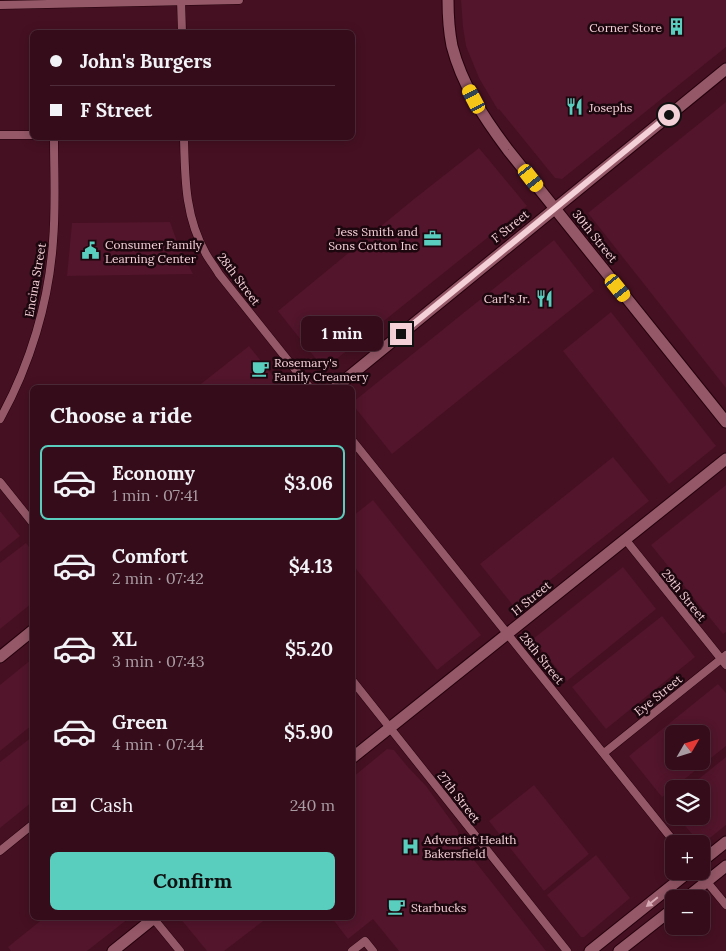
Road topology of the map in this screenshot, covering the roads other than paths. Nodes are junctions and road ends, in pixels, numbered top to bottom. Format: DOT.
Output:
graph roads {
  1 [pos="239,0"];
  2 [pos="448,0"];
  3 [pos="182,1"];
  4 [pos="0,5"];
  5 [pos="182,30"];
  6 [pos="726,68"];
  7 [pos="0,135"];
  8 [pos="30,135"];
  9 [pos="54,140"];
  10 [pos="184,140"];
  11 [pos="554,208"];
  12 [pos="308,385"];
  13 [pos="339,385"];
  14 [pos="0,419"];
  15 [pos="726,422"];
  16 [pos="355,444"];
  17 [pos="726,459"];
  18 [pos="0,482"];
  19 [pos="30,520"];
  20 [pos="626,539"];
  21 [pos="30,633"];
  22 [pos="508,634"];
  23 [pos="0,657"];
  24 [pos="724,660"];
  25 [pos="355,684"];
  26 [pos="391,728"];
  27 [pos="604,753"];
  28 [pos="355,756"];
  29 [pos="30,827"];
  30 [pos="669,835"];
  31 [pos="726,842"];
  32 [pos="0,851"];
  33 [pos="710,855"];
  34 [pos="726,866"];
  35 [pos="679,880"];
  36 [pos="707,881"];
  37 [pos="696,890"];
  38 [pos="726,906"];
  39 [pos="665,915"];
  40 [pos="152,920"];
  41 [pos="156,920"];
  42 [pos="113,951"];
  43 [pos="180,951"];
  44 [pos="352,951"];
  45 [pos="373,951"];
  46 [pos="567,951"];
  47 [pos="590,951"];
  48 [pos="619,951"];
  1 -- 3 [label="street"];
  2 -- 11 [label="street, 30th Street"];
  3 -- 4 [label="street"];
  3 -- 5 [label="street"];
  6 -- 11 [label="street, F Street"];
  7 -- 8 [label="street"];
  9 -- 14 [label="street, Encina Street"];
  10 -- 12 [label="street, 28th Street"];
  11 -- 13 [label="street, F Street"];
  11 -- 15 [label="street, 30th Street"];
  16 -- 22 [label="street, 28th Street"];
  17 -- 20 [label="street, H Street"];
  18 -- 19 [label="street"];
  20 -- 22 [label="street, H Street"];
  20 -- 24 [label="street, 29th Street"];
  21 -- 23 [label="street"];
  22 -- 26 [label="street, H Street"];
  22 -- 27 [label="street, 28th Street"];
  24 -- 27 [label="street, Eye Street"];
  25 -- 26 [label="street, 27th Street"];
  26 -- 28 [label="street, H Street"];
  26 -- 46 [label="street, 27th Street"];
  27 -- 30 [label="street, 28th Street"];
  29 -- 32 [label="street"];
  31 -- 33 [label="street"];
  34 -- 36 [label="street"];
  35 -- 47 [label="street, one-way"];
  36 -- 37 [label="street"];
  36 -- 38 [label="street"];
  39 -- 48 [label="street"];
  40 -- 42 [label="street"];
  41 -- 43 [label="street"];
  44 -- 45 [label="street"];
}
